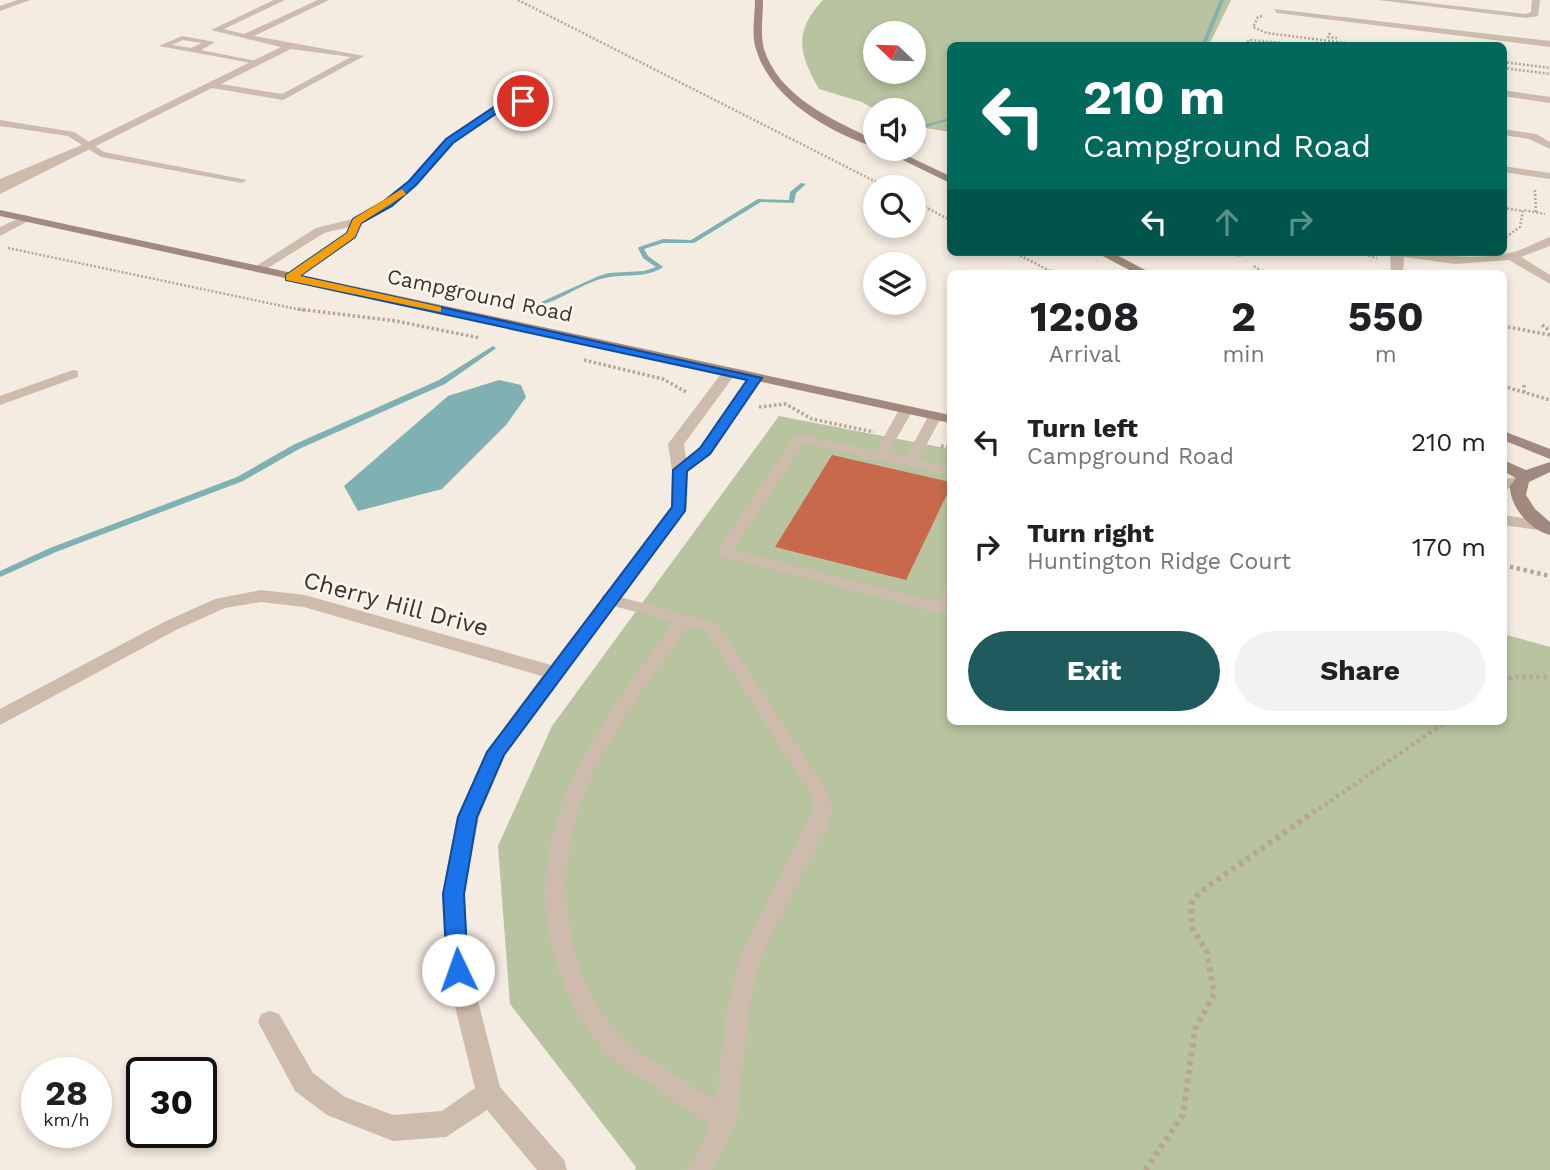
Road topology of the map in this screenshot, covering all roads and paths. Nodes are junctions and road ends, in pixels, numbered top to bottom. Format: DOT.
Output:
graph roads {
  1 [pos="26,0"];
  2 [pos="281,0"];
  3 [pos="325,0"];
  4 [pos="518,0"];
  5 [pos="759,0"];
  6 [pos="1382,0"];
  7 [pos="1536,0"];
  8 [pos="1439,7"];
  9 [pos="0,9"];
  10 [pos="1277,11"];
  11 [pos="1256,20"];
  12 [pos="1263,21"];
  13 [pos="1437,34"];
  14 [pos="246,36"];
  15 [pos="1248,42"];
  16 [pos="1283,42"];
  17 [pos="1550,44"];
  18 [pos="290,46"];
  19 [pos="192,51"];
  20 [pos="257,62"];
  21 [pos="1507,62"];
  22 [pos="1550,68"];
  23 [pos="1507,69"];
  24 [pos="1530,75"];
  25 [pos="1550,76"];
  26 [pos="209,85"];
  27 [pos="1507,94"];
  28 [pos="545,95"];
  29 [pos="1550,100"];
  30 [pos="0,122"];
  31 [pos="1507,133"];
  32 [pos="863,138"];
  33 [pos="89,146"];
  34 [pos="1550,146"];
  35 [pos="910,161"];
  36 [pos="1507,170"];
  37 [pos="863,175"];
  38 [pos="1550,176"];
  39 [pos="947,179"];
  40 [pos="1535,179"];
  41 [pos="242,180"];
  42 [pos="0,183"];
  43 [pos="0,191"];
  44 [pos="926,207"];
  45 [pos="1507,209"];
  46 [pos="1523,211"];
  47 [pos="1536,212"];
  48 [pos="0,214"];
  49 [pos="1545,214"];
  50 [pos="26,218"];
  51 [pos="947,218"];
  52 [pos="357,222"];
  53 [pos="0,232"];
  54 [pos="1507,236"];
  55 [pos="1550,242"];
  56 [pos="0,246"];
  57 [pos="1021,256"];
  58 [pos="1109,256"];
  59 [pos="1369,256"];
  60 [pos="1418,256"];
  61 [pos="1512,257"];
  62 [pos="1378,258"];
  63 [pos="1428,258"];
  64 [pos="256,270"];
  65 [pos="1048,270"];
  66 [pos="1139,270"];
  67 [pos="1428,270"];
  68 [pos="290,277"];
  69 [pos="1550,280"];
  70 [pos="1542,325"];
  71 [pos="1507,327"];
  72 [pos="1550,333"];
  73 [pos="491,340"];
  74 [pos="582,359"];
  75 [pos="729,373"];
  76 [pos="73,374"];
  77 [pos="755,378"];
  78 [pos="1524,385"];
  79 [pos="1507,387"];
  80 [pos="1524,393"];
  81 [pos="710,398"];
  82 [pos="1547,398"];
  83 [pos="0,401"];
  84 [pos="738,403"];
  85 [pos="906,410"];
  86 [pos="699,412"];
  87 [pos="935,416"];
  88 [pos="947,418"];
  89 [pos="727,419"];
  90 [pos="891,435"];
  91 [pos="1507,437"];
  92 [pos="921,442"];
  93 [pos="947,446"];
  94 [pos="1550,454"];
  95 [pos="880,456"];
  96 [pos="910,462"];
  97 [pos="1550,467"];
  98 [pos="680,470"];
  99 [pos="947,470"];
  100 [pos="1516,480"];
  101 [pos="1507,521"];
  102 [pos="1547,528"];
  103 [pos="1507,566"];
  104 [pos="1550,576"];
  105 [pos="609,599"];
  106 [pos="947,602"];
  107 [pos="684,620"];
  108 [pos="554,673"];
  109 [pos="1550,677"];
  110 [pos="1507,681"];
  111 [pos="0,718"];
  112 [pos="1441,725"];
  113 [pos="270,1023"];
  114 [pos="489,1093"];
  115 [pos="725,1121"];
  116 [pos="554,1170"];
  117 [pos="699,1170"];
  118 [pos="1146,1170"];
  1 -- 9 [label="street"];
  2 -- 14 [label="street"];
  3 -- 14 [label="street"];
  4 -- 37 [label="path"];
  5 -- 32 [label="street"];
  6 -- 8 [label="street"];
  7 -- 8 [label="street"];
  8 -- 13 [label="street"];
  10 -- 13 [label="street"];
  11 -- 12 [label="path"];
  13 -- 17 [label="street"];
  14 -- 18 [label="street"];
  15 -- 16 [label="path"];
  18 -- 20 [label="street"];
  18 -- 26 [label="street"];
  19 -- 20 [label="lane"];
  20 -- 26 [label="street"];
  21 -- 22 [label="path"];
  23 -- 25 [label="path"];
  24 -- 25 [label="path"];
  26 -- 33 [label="street"];
  27 -- 29 [label="street"];
  28 -- 52 [label="street"];
  30 -- 33 [label="lane"];
  31 -- 34 [label="street"];
  33 -- 41 [label="lane"];
  33 -- 42 [label="street"];
  33 -- 43 [label="street"];
  35 -- 39 [label="street"];
  36 -- 38 [label="lane"];
  40 -- 47 [label="path"];
  44 -- 51 [label="path"];
  45 -- 46 [label="path"];
  46 -- 47 [label="path"];
  46 -- 54 [label="path"];
  47 -- 49 [label="path"];
  48 -- 50 [label="street, Campground Road"];
  50 -- 53 [label="street"];
  50 -- 64 [label="street, Campground Road"];
  52 -- 64 [label="street"];
  52 -- 68 [label="street"];
  55 -- 61 [label="street"];
  56 -- 73 [label="path"];
  57 -- 65 [label="path"];
  58 -- 66 [label="street"];
  59 -- 62 [label="path"];
  60 -- 63 [label="street"];
  61 -- 63 [label="street"];
  61 -- 69 [label="street"];
  63 -- 67 [label="street"];
  64 -- 68 [label="street, Campground Road"];
  68 -- 75 [label="street, Campground Road"];
  70 -- 72 [label="path"];
  71 -- 72 [label="path"];
  74 -- 81 [label="path"];
  75 -- 77 [label="street, Campground Road"];
  75 -- 81 [label="street"];
  76 -- 83 [label="street"];
  77 -- 84 [label="street"];
  77 -- 85 [label="street, Campground Road"];
  78 -- 80 [label="path"];
  79 -- 80 [label="path"];
  80 -- 82 [label="path"];
  81 -- 86 [label="street"];
  84 -- 89 [label="street"];
  84 -- 90 [label="path"];
  85 -- 87 [label="street, Campground Road"];
  85 -- 90 [label="lane"];
  86 -- 89 [label="street"];
  86 -- 98 [label="street"];
  87 -- 88 [label="street, Campground Road"];
  87 -- 92 [label="lane"];
  89 -- 98 [label="street"];
  90 -- 95 [label="lane"];
  91 -- 94 [label="street"];
  92 -- 93 [label="path"];
  92 -- 96 [label="lane"];
  95 -- 96 [label="lane"];
  95 -- 106 [label="lane"];
  96 -- 99 [label="lane"];
  97 -- 100 [label="street"];
  98 -- 105 [label="street"];
  100 -- 102 [label="street"];
  101 -- 102 [label="street"];
  103 -- 104 [label="path"];
  105 -- 107 [label="lane"];
  105 -- 108 [label="street"];
  107 -- 115 [label="lane"];
  107 -- 115 [label="lane"];
  108 -- 111 [label="street, Cherry Hill Drive"];
  108 -- 114 [label="street"];
  109 -- 110 [label="path"];
  112 -- 118 [label="path"];
  113 -- 114 [label="street"];
  114 -- 116 [label="street"];
  115 -- 117 [label="lane"];
}
